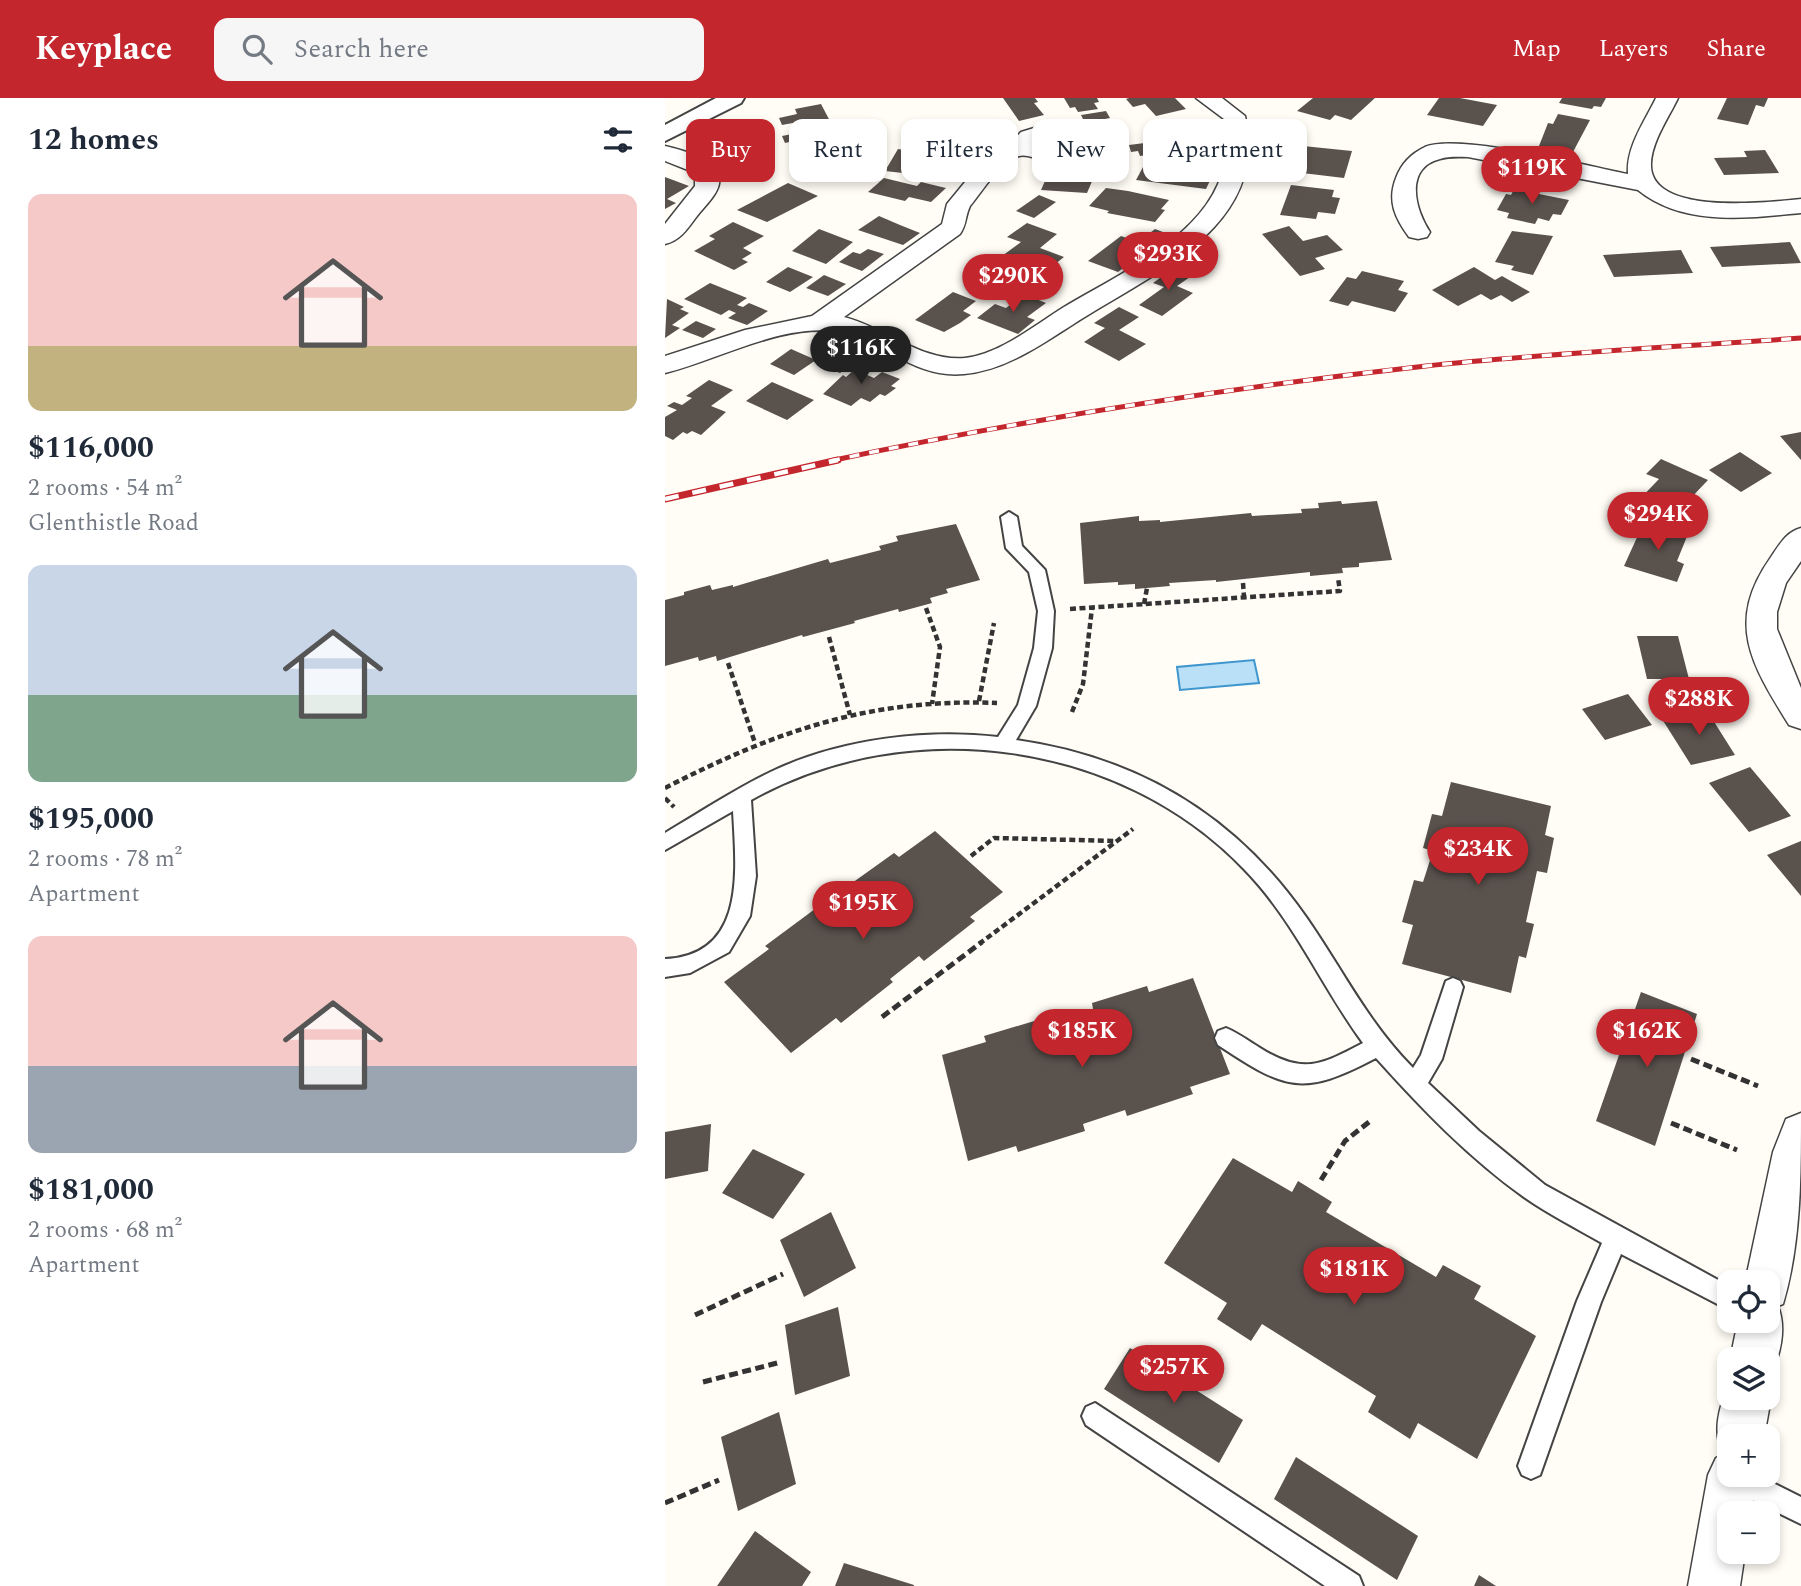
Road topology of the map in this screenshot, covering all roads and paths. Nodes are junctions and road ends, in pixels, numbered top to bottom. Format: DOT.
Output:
graph roads {
  1 [pos="733,98"];
  2 [pos="1207,98"];
  3 [pos="1667,98"];
  4 [pos="665,134"];
  5 [pos="1020,147"];
  6 [pos="665,153"];
  7 [pos="1646,184"];
  8 [pos="1801,206"];
  9 [pos="1418,232"];
  10 [pos="665,237"];
  11 [pos="822,321"];
  12 [pos="665,365"];
  13 [pos="1009,517"];
  14 [pos="1801,538"];
  15 [pos="1338,578"];
  16 [pos="1243,583"];
  17 [pos="1147,588"];
  18 [pos="1244,597"];
  19 [pos="1144,604"];
  20 [pos="926,608"];
  21 [pos="1092,608"];
  22 [pos="1046,611"];
  23 [pos="994,623"];
  24 [pos="829,637"];
  25 [pos="728,663"];
  26 [pos="979,701"];
  27 [pos="932,704"];
  28 [pos="1072,712"];
  29 [pos="850,715"];
  30 [pos="1801,716"];
  31 [pos="755,743"];
  32 [pos="1004,743"];
  33 [pos="742,799"];
  34 [pos="1133,829"];
  35 [pos="1115,841"];
  36 [pos="665,842"];
  37 [pos="971,856"];
  38 [pos="665,968"];
  39 [pos="1453,987"];
  40 [pos="881,1017"];
  41 [pos="1226,1038"];
  42 [pos="1378,1046"];
  43 [pos="1691,1059"];
  44 [pos="1415,1084"];
  45 [pos="1758,1086"];
  46 [pos="1369,1122"];
  47 [pos="1671,1123"];
  48 [pos="1801,1133"];
  49 [pos="1737,1150"];
  50 [pos="1321,1180"];
  51 [pos="1616,1238"];
  52 [pos="1771,1270"];
  53 [pos="783,1274"];
  54 [pos="1717,1293"];
  55 [pos="695,1315"];
  56 [pos="781,1362"];
  57 [pos="703,1382"];
  58 [pos="1094,1416"];
  59 [pos="1531,1466"];
  60 [pos="719,1480"];
  61 [pos="1731,1487"];
  62 [pos="1768,1487"];
  63 [pos="665,1503"];
  64 [pos="1801,1511"];
  65 [pos="1349,1586"];
  66 [pos="1714,1586"];
  1 -- 4 [label="street"];
  2 -- 11 [label="street"];
  3 -- 7 [label="street"];
  5 -- 11 [label="street"];
  6 -- 10 [label="street"];
  7 -- 8 [label="street"];
  7 -- 9 [label="street"];
  11 -- 12 [label="street"];
  13 -- 22 [label="lane"];
  14 -- 30 [label="street"];
  15 -- 18 [label="path"];
  16 -- 18 [label="path"];
  17 -- 19 [label="path"];
  18 -- 19 [label="path"];
  19 -- 21 [label="path"];
  20 -- 27 [label="path"];
  21 -- 22 [label="path"];
  21 -- 28 [label="path"];
  22 -- 32 [label="lane"];
  23 -- 26 [label="path"];
  24 -- 29 [label="path"];
  25 -- 31 [label="path"];
  32 -- 33 [label="lane"];
  32 -- 42 [label="lane"];
  33 -- 36 [label="lane"];
  33 -- 38 [label="lane"];
  34 -- 35 [label="path"];
  35 -- 37 [label="path"];
  35 -- 40 [label="path"];
  39 -- 44 [label="lane"];
  41 -- 42 [label="lane"];
  42 -- 44 [label="lane"];
  43 -- 45 [label="path"];
  44 -- 51 [label="lane"];
  46 -- 50 [label="path"];
  47 -- 49 [label="path"];
  48 -- 52 [label="street"];
  51 -- 54 [label="lane"];
  51 -- 59 [label="lane"];
  53 -- 55 [label="path"];
  56 -- 57 [label="path"];
  58 -- 65 [label="lane"];
  60 -- 63 [label="path"];
  61 -- 66 [label="street"];
  62 -- 64 [label="lane"];
}
